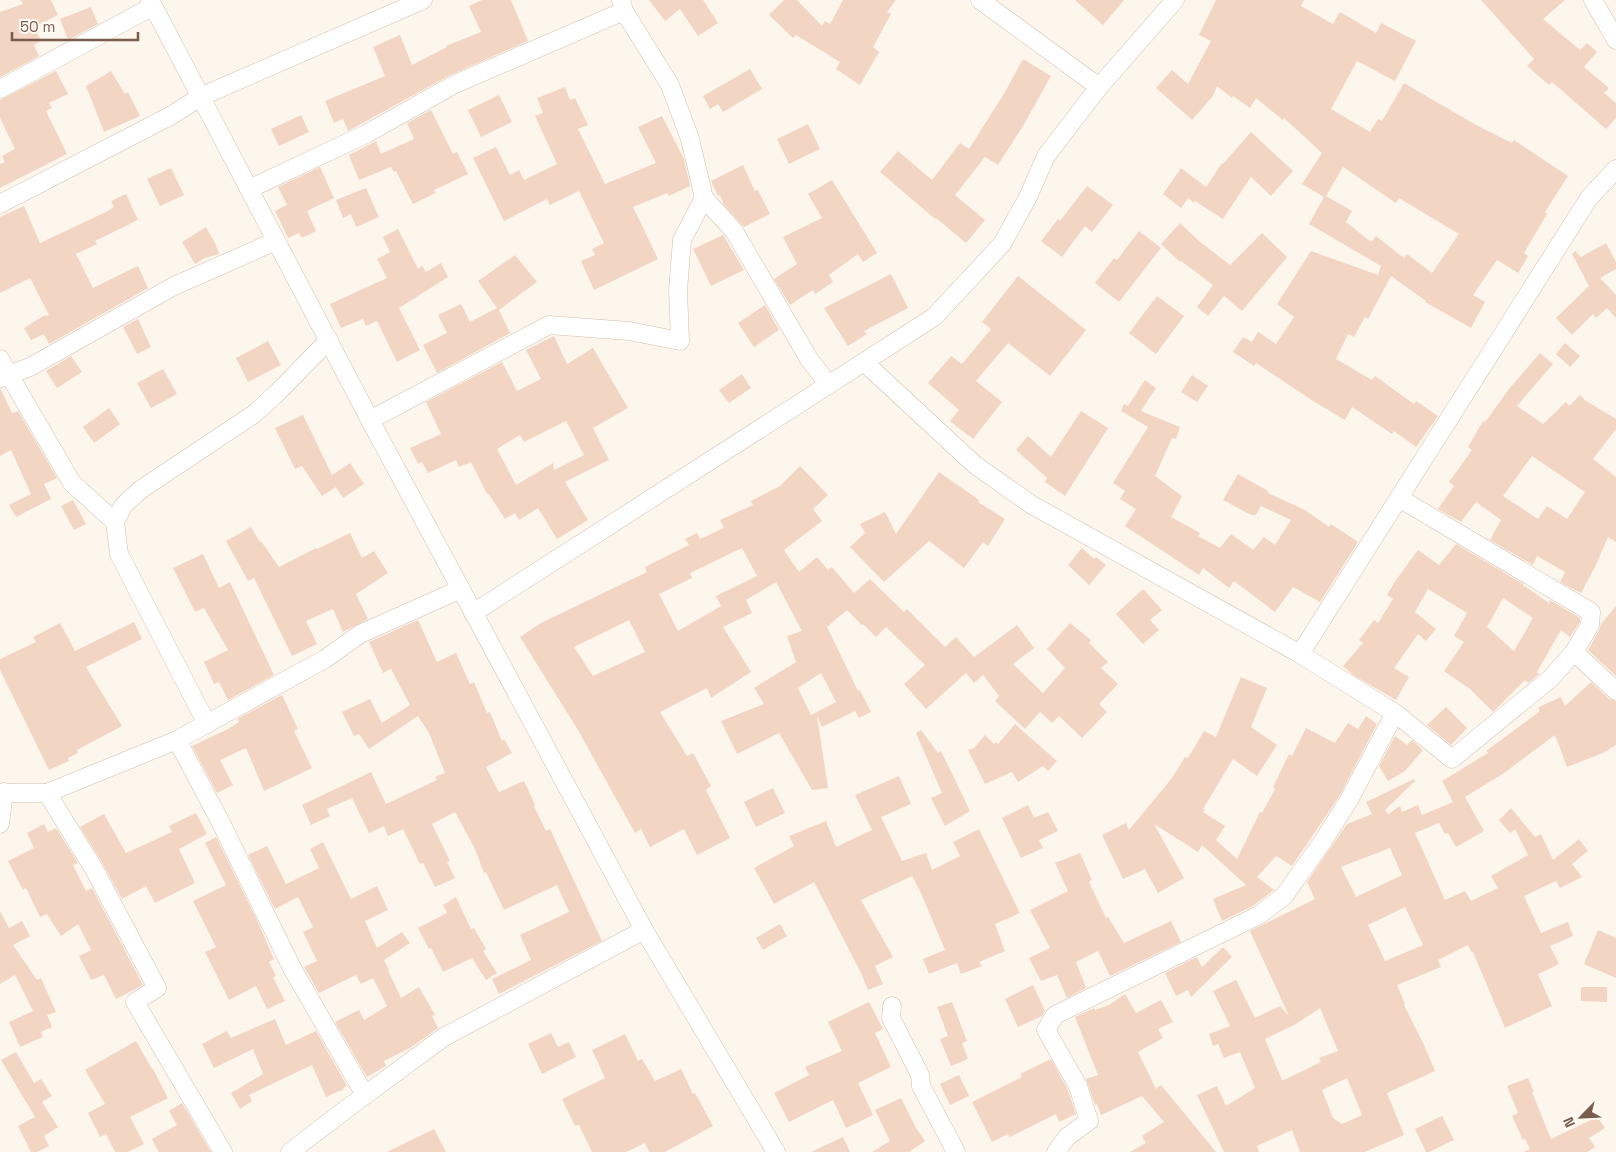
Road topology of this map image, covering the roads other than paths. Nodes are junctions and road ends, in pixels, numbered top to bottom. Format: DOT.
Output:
graph roads {
  1 [pos="422,0"];
  2 [pos="980,0"];
  3 [pos="1175,0"];
  4 [pos="1593,0"];
  5 [pos="152,3"];
  6 [pos="622,6"];
  7 [pos="1616,40"];
  8 [pos="1100,87"];
  9 [pos="0,89"];
  10 [pos="200,97"];
  11 [pos="1616,169"];
  12 [pos="249,189"];
  13 [pos="704,198"];
  14 [pos="0,204"];
  15 [pos="276,241"];
  16 [pos="329,340"];
  17 [pos="0,359"];
  18 [pos="864,362"];
  19 [pos="4,377"];
  20 [pos="829,385"];
  21 [pos="370,420"];
  22 [pos="1399,498"];
  23 [pos="115,522"];
  24 [pos="460,589"];
  25 [pos="473,613"];
  26 [pos="1574,652"];
  27 [pos="1300,654"];
  28 [pos="1616,692"];
  29 [pos="1395,713"];
  30 [pos="207,724"];
  31 [pos="177,740"];
  32 [pos="2,793"];
  33 [pos="48,793"];
  34 [pos="0,824"];
  35 [pos="644,930"];
  36 [pos="892,1006"];
  37 [pos="365,1095"];
  38 [pos="1072,1145"];
  39 [pos="223,1152"];
  40 [pos="290,1152"];
  41 [pos="776,1152"];
  42 [pos="956,1152"];
  43 [pos="1056,1152"];
  1 -- 10 [label="street"];
  2 -- 8 [label="street"];
  3 -- 8 [label="street"];
  4 -- 7 [label="street"];
  5 -- 9 [label="street"];
  5 -- 10 [label="street"];
  6 -- 12 [label="street"];
  6 -- 13 [label="street"];
  8 -- 18 [label="street"];
  10 -- 12 [label="street"];
  10 -- 14 [label="street"];
  11 -- 22 [label="street"];
  12 -- 15 [label="street"];
  13 -- 20 [label="street"];
  13 -- 21 [label="street"];
  15 -- 16 [label="street"];
  15 -- 19 [label="street"];
  16 -- 21 [label="street"];
  16 -- 23 [label="street"];
  17 -- 19 [label="street"];
  18 -- 20 [label="street"];
  18 -- 27 [label="street"];
  19 -- 23 [label="street"];
  20 -- 25 [label="street"];
  21 -- 24 [label="street"];
  22 -- 26 [label="street"];
  22 -- 27 [label="street"];
  23 -- 30 [label="street"];
  24 -- 25 [label="street"];
  24 -- 30 [label="street"];
  25 -- 35 [label="street"];
  26 -- 28 [label="street"];
  26 -- 29 [label="street"];
  27 -- 29 [label="street"];
  29 -- 38 [label="street"];
  30 -- 31 [label="street"];
  31 -- 33 [label="street"];
  31 -- 37 [label="street"];
  32 -- 33 [label="street"];
  32 -- 34 [label="street"];
  33 -- 39 [label="street"];
  35 -- 37 [label="street"];
  35 -- 41 [label="street"];
  36 -- 42 [label="street"];
  37 -- 40 [label="street"];
  38 -- 43 [label="street"];
}
